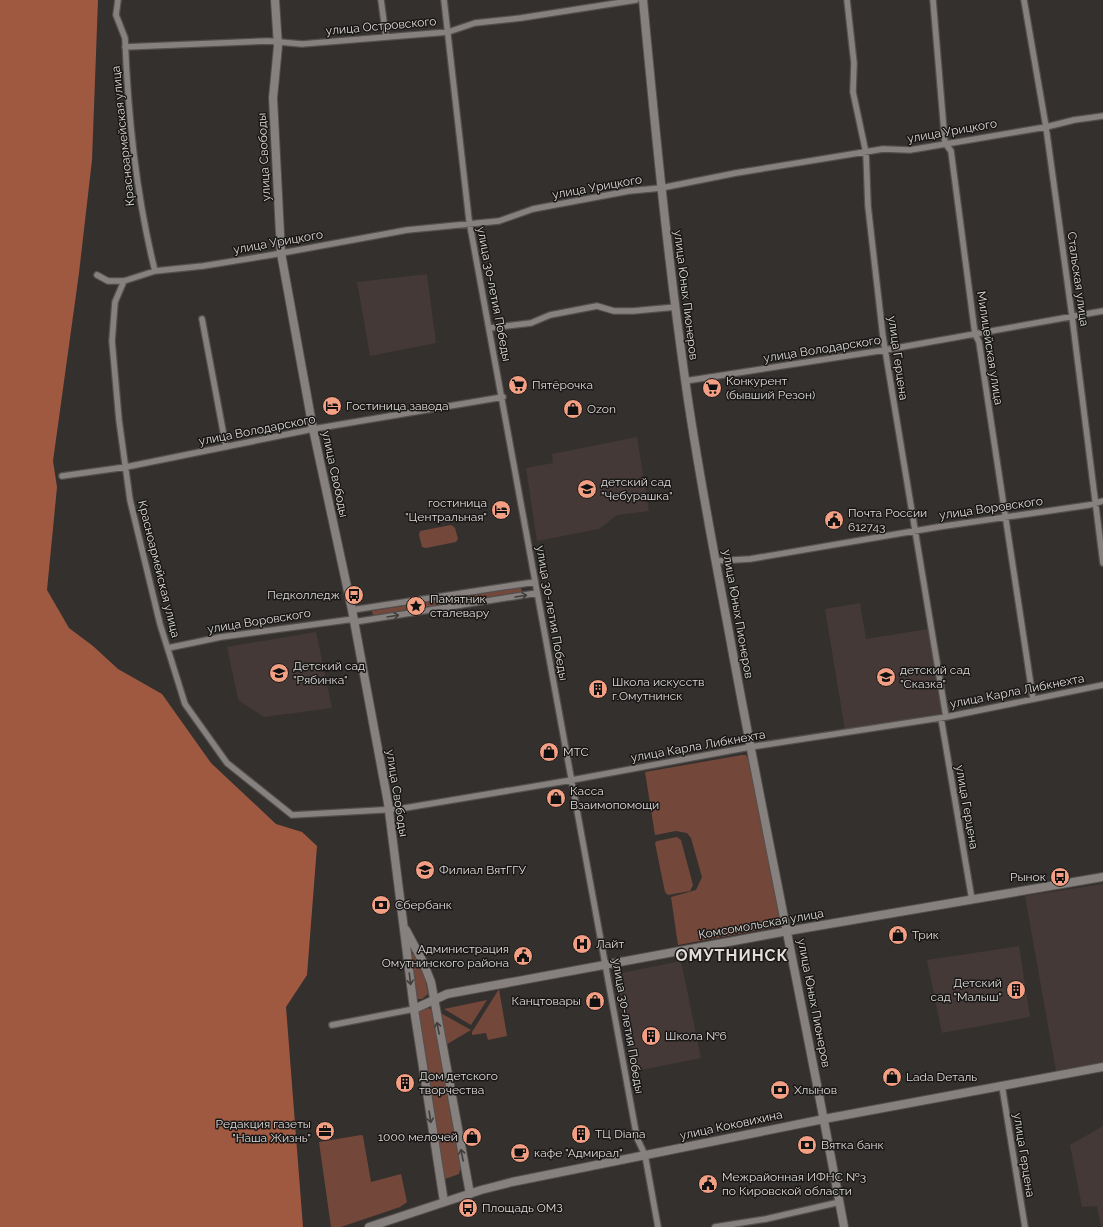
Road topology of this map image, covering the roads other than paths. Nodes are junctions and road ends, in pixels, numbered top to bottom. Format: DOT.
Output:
graph roads {
  1 [pos="118,0"];
  2 [pos="274,0"];
  3 [pos="381,0"];
  4 [pos="444,0"];
  5 [pos="636,0"];
  6 [pos="643,0"];
  7 [pos="846,0"];
  8 [pos="933,0"];
  9 [pos="1024,0"];
  10 [pos="448,32"];
  11 [pos="386,37"];
  12 [pos="277,41"];
  13 [pos="125,47"];
  14 [pos="1103,116"];
  15 [pos="1046,127"];
  16 [pos="945,143"];
  17 [pos="866,153"];
  18 [pos="661,188"];
  19 [pos="470,222"];
  20 [pos="281,253"];
  21 [pos="155,271"];
  22 [pos="97,275"];
  23 [pos="124,281"];
  24 [pos="676,307"];
  25 [pos="1103,311"];
  26 [pos="1072,316"];
  27 [pos="202,319"];
  28 [pos="490,328"];
  29 [pos="975,334"];
  30 [pos="885,350"];
  31 [pos="685,381"];
  32 [pos="503,397"];
  33 [pos="313,429"];
  34 [pos="226,447"];
  35 [pos="126,467"];
  36 [pos="62,476"];
  37 [pos="1103,501"];
  38 [pos="1095,504"];
  39 [pos="1004,517"];
  40 [pos="914,530"];
  41 [pos="716,561"];
  42 [pos="1103,563"];
  43 [pos="535,582"];
  44 [pos="537,593"];
  45 [pos="352,610"];
  46 [pos="354,620"];
  47 [pos="168,648"];
  48 [pos="1103,685"];
  49 [pos="1033,699"];
  50 [pos="943,717"];
  51 [pos="750,747"];
  52 [pos="572,780"];
  53 [pos="389,810"];
  54 [pos="295,816"];
  55 [pos="1103,877"];
  56 [pos="972,900"];
  57 [pos="404,926"];
  58 [pos="788,931"];
  59 [pos="605,965"];
  60 [pos="433,1000"];
  61 [pos="414,1009"];
  62 [pos="332,1025"];
  63 [pos="1103,1067"];
  64 [pos="1002,1086"];
  65 [pos="824,1118"];
  66 [pos="645,1155"];
  67 [pos="470,1194"];
  68 [pos="444,1202"];
  69 [pos="840,1202"];
  70 [pos="369,1227"];
  71 [pos="658,1227"];
  72 [pos="715,1227"];
  73 [pos="844,1227"];
  74 [pos="1025,1227"];
  1 -- 13 [label="street, Красноармейская улица"];
  2 -- 12 [label="main road, улица Свободы"];
  3 -- 11 [label="street"];
  4 -- 10 [label="street, улица 30-летия Победы"];
  5 -- 10 [label="street, улица Островского"];
  6 -- 18 [label="main road, улица Юных Пионеров"];
  7 -- 17 [label="street, улица Герцена"];
  8 -- 16 [label="street, Милицейская улица"];
  9 -- 15 [label="street, Стальская улица"];
  10 -- 11 [label="street, улица Островского"];
  10 -- 19 [label="street, улица 30-летия Победы"];
  11 -- 12 [label="street, улица Островского"];
  12 -- 13 [label="street, улица Островского"];
  12 -- 20 [label="main road, улица Свободы"];
  13 -- 21 [label="street, Красноармейская улица"];
  14 -- 15 [label="street, улица Урицкого"];
  15 -- 16 [label="street, улица Урицкого"];
  15 -- 26 [label="street, Стальская улица"];
  16 -- 17 [label="street, улица Урицкого"];
  16 -- 29 [label="street, Милицейская улица"];
  17 -- 18 [label="street, улица Урицкого"];
  17 -- 30 [label="street, улица Герцена"];
  18 -- 19 [label="street, улица Урицкого"];
  18 -- 24 [label="main road, улица Юных Пионеров"];
  19 -- 20 [label="street, улица Урицкого"];
  19 -- 28 [label="street, улица 30-летия Победы"];
  20 -- 21 [label="street, улица Урицкого"];
  20 -- 33 [label="main road, улица Свободы"];
  21 -- 23 [label="street, улица Урицкого"];
  22 -- 23 [label="street, улица Урицкого"];
  23 -- 35 [label="street, Красноармейская улица"];
  24 -- 28 [label="street"];
  24 -- 31 [label="main road, улица Юных Пионеров"];
  25 -- 26 [label="street, улица Володарского"];
  26 -- 29 [label="street, улица Володарского"];
  26 -- 38 [label="street, Стальская улица"];
  27 -- 34 [label="street"];
  28 -- 32 [label="street, улица 30-летия Победы"];
  29 -- 30 [label="street, улица Володарского"];
  29 -- 39 [label="street, Милицейская улица"];
  30 -- 31 [label="street, улица Володарского"];
  30 -- 40 [label="street, улица Герцена"];
  31 -- 41 [label="main road, улица Юных Пионеров"];
  32 -- 33 [label="street, улица Володарского"];
  32 -- 43 [label="street, улица 30-летия Победы"];
  33 -- 34 [label="street, улица Володарского"];
  33 -- 45 [label="main road, улица Свободы"];
  34 -- 35 [label="street, улица Володарского"];
  35 -- 36 [label="street, улица Володарского"];
  35 -- 47 [label="street, Красноармейская улица"];
  37 -- 38 [label="street, улица Воровского"];
  38 -- 39 [label="street, улица Воровского"];
  38 -- 42 [label="street, Стальская улица"];
  39 -- 40 [label="street, улица Воровского"];
  39 -- 49 [label="street, Милицейская улица"];
  40 -- 41 [label="street, улица Воровского"];
  40 -- 50 [label="street, улица Герцена"];
  41 -- 51 [label="main road, улица Юных Пионеров"];
  43 -- 44 [label="street, улица 30-летия Победы"];
  43 -- 45 [label="street"];
  46 -- 44 [label="street, улица Воровского, one-way"];
  44 -- 52 [label="street, улица 30-летия Победы"];
  45 -- 46 [label="main road, улица Свободы"];
  46 -- 47 [label="street, улица Воровского"];
  46 -- 53 [label="main road, улица Свободы"];
  47 -- 54 [label="street, Красноармейская улица"];
  48 -- 49 [label="street, улица Карла Либкнехта"];
  49 -- 50 [label="street, улица Карла Либкнехта"];
  50 -- 51 [label="street, улица Карла Либкнехта"];
  50 -- 56 [label="street, улица Герцена"];
  51 -- 52 [label="street, улица Карла Либкнехта"];
  51 -- 58 [label="main road, улица Юных Пионеров"];
  52 -- 53 [label="street, улица Карла Либкнехта"];
  52 -- 59 [label="street, улица 30-летия Победы"];
  53 -- 54 [label="street, улица Карла Либкнехта"];
  53 -- 57 [label="main road, улица Свободы"];
  55 -- 56 [label="main road, Комсомольская улица"];
  56 -- 58 [label="main road, Комсомольская улица"];
  57 -- 60 [label="main road, улица Свободы"];
  57 -- 61 [label="main road, улица Свободы, one-way"];
  58 -- 59 [label="main road, Комсомольская улица"];
  58 -- 65 [label="main road, улица Юных Пионеров"];
  59 -- 60 [label="main road, Комсомольская улица"];
  59 -- 66 [label="street, улица 30-летия Победы"];
  60 -- 61 [label="main road, Комсомольская улица"];
  67 -- 60 [label="main road, улица Свободы, one-way"];
  61 -- 62 [label="street, Комсомольская улица"];
  61 -- 68 [label="main road, улица Свободы, one-way"];
  63 -- 64 [label="main road, улица Коковихина"];
  64 -- 65 [label="main road, улица Коковихина"];
  64 -- 74 [label="street, улица Герцена"];
  65 -- 66 [label="main road, улица Коковихина"];
  65 -- 69 [label="main road, улица Юных Пионеров"];
  66 -- 67 [label="main road, улица Коковихина"];
  66 -- 71 [label="street, улица 30-летия Победы"];
  67 -- 68 [label="main road, улица Коковихина"];
  68 -- 70 [label="main road, улица Коковихина"];
  69 -- 72 [label="street"];
  69 -- 73 [label="main road, улица Юных Пионеров"];
}
